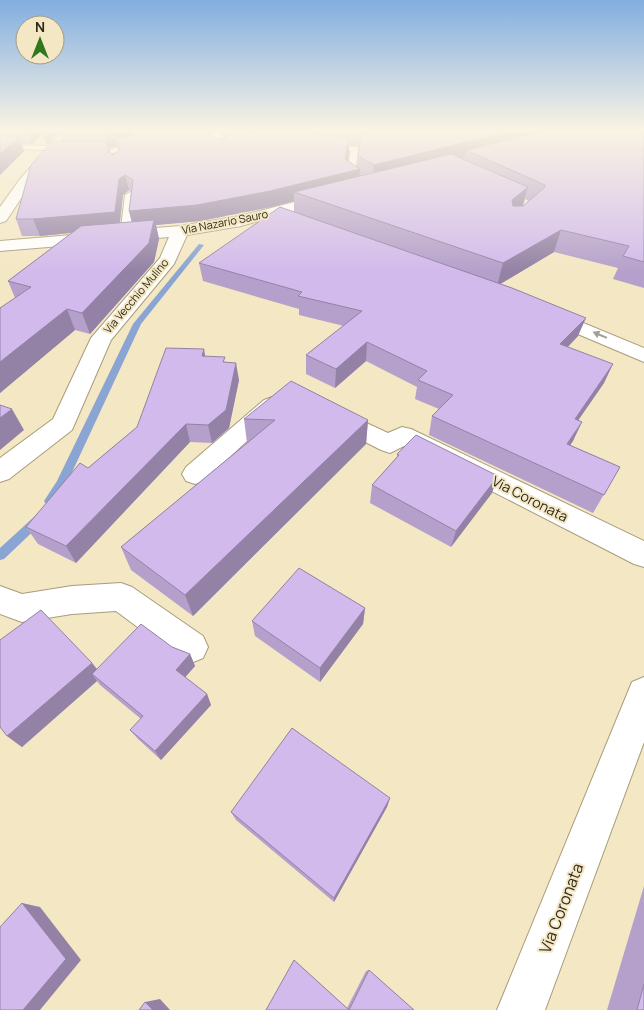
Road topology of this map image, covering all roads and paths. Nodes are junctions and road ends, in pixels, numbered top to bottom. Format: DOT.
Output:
graph roads {
  1 [pos="30,177"];
  2 [pos="353,177"];
  3 [pos="361,189"];
  4 [pos="130,195"];
  5 [pos="272,213"];
  6 [pos="0,218"];
  7 [pos="304,224"];
  8 [pos="180,232"];
  9 [pos="125,236"];
  10 [pos="0,246"];
  11 [pos="531,308"];
  12 [pos="644,356"];
  13 [pos="0,472"];
  14 [pos="195,474"];
  15 [pos="644,555"];
  16 [pos="0,600"];
  17 [pos="191,647"];
  18 [pos="644,694"];
  19 [pos="521,1010"];
  1 -- 6 [label="street"];
  2 -- 3 [label="lane"];
  3 -- 5 [label="street, Via Nazario Sauro"];
  4 -- 9 [label="lane"];
  5 -- 7 [label="street"];
  5 -- 8 [label="street, Via Nazario Sauro"];
  8 -- 9 [label="street, Via Nazario Sauro"];
  8 -- 13 [label="street, Via Vecchio Mulino"];
  9 -- 10 [label="street, Via Nazario Sauro"];
  12 -- 11 [label="street, one-way"];
  14 -- 15 [label="street, Via Coronata"];
  16 -- 17 [label="street"];
  18 -- 19 [label="street, Via Coronata"];
}
